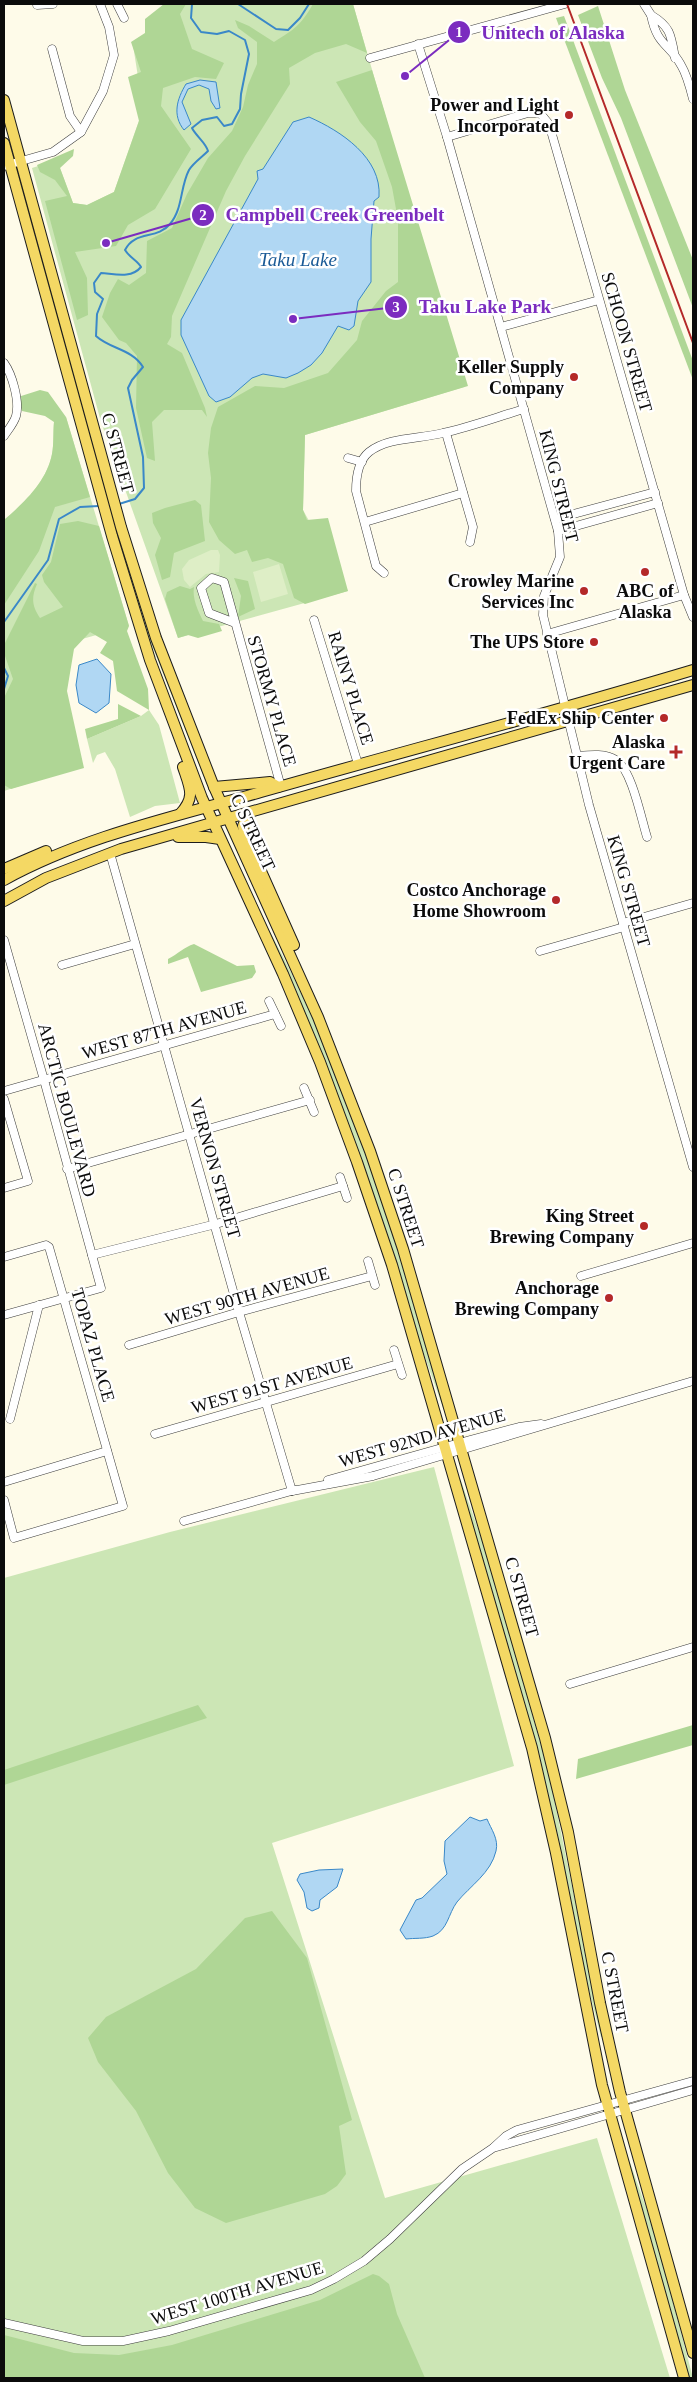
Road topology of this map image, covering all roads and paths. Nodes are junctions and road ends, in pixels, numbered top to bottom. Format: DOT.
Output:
graph roads {
  1 [pos="53,4"];
  2 [pos="102,4"];
  3 [pos="117,4"];
  4 [pos="565,4"];
  5 [pos="644,4"];
  6 [pos="37,5"];
  7 [pos="536,8"];
  8 [pos="651,15"];
  9 [pos="124,18"];
  10 [pos="418,44"];
  11 [pos="52,49"];
  12 [pos="370,58"];
  13 [pos="675,58"];
  14 [pos="693,99"];
  15 [pos="4,100"];
  16 [pos="81,132"];
  17 [pos="447,137"];
  18 [pos="4,143"];
  19 [pos="21,161"];
  20 [pos="7,165"];
  21 [pos="599,300"];
  22 [pos="501,326"];
  23 [pos="4,363"];
  24 [pos="524,409"];
  25 [pos="446,433"];
  26 [pos="4,436"];
  27 [pos="348,458"];
  28 [pos="362,462"];
  29 [pos="655,492"];
  30 [pos="463,493"];
  31 [pos="658,503"];
  32 [pos="555,519"];
  33 [pos="365,522"];
  34 [pos="558,531"];
  35 [pos="470,542"];
  36 [pos="384,573"];
  37 [pos="684,595"];
  38 [pos="693,617"];
  39 [pos="314,620"];
  40 [pos="235,623"];
  41 [pos="548,634"];
  42 [pos="693,670"];
  43 [pos="157,682"];
  44 [pos="693,684"];
  45 [pos="566,708"];
  46 [pos="568,720"];
  47 [pos="577,756"];
  48 [pos="358,764"];
  49 [pos="214,787"];
  50 [pos="280,787"];
  51 [pos="222,803"];
  52 [pos="206,808"];
  53 [pos="248,814"];
  54 [pos="179,815"];
  55 [pos="228,819"];
  56 [pos="213,823"];
  57 [pos="170,835"];
  58 [pos="647,837"];
  59 [pos="95,840"];
  60 [pos="220,840"];
  61 [pos="110,853"];
  62 [pos="4,869"];
  63 [pos="4,880"];
  64 [pos="4,901"];
  65 [pos="693,903"];
  66 [pos="623,925"];
  67 [pos="4,940"];
  68 [pos="135,944"];
  69 [pos="540,951"];
  70 [pos="62,965"];
  71 [pos="307,992"];
  72 [pos="269,1001"];
  73 [pos="275,1014"];
  74 [pos="281,1026"];
  75 [pos="164,1046"];
  76 [pos="44,1080"];
  77 [pos="304,1088"];
  78 [pos="4,1091"];
  79 [pos="4,1098"];
  80 [pos="310,1100"];
  81 [pos="314,1112"];
  82 [pos="190,1135"];
  83 [pos="693,1167"];
  84 [pos="67,1168"];
  85 [pos="340,1176"];
  86 [pos="344,1186"];
  87 [pos="4,1188"];
  88 [pos="348,1198"];
  89 [pos="216,1224"];
  90 [pos="693,1243"];
  91 [pos="92,1255"];
  92 [pos="4,1257"];
  93 [pos="368,1261"];
  94 [pos="372,1276"];
  95 [pos="581,1276"];
  96 [pos="375,1285"];
  97 [pos="64,1299"];
  98 [pos="39,1305"];
  99 [pos="239,1312"];
  100 [pos="4,1315"];
  101 [pos="129,1345"];
  102 [pos="394,1350"];
  103 [pos="398,1364"];
  104 [pos="402,1376"];
  105 [pos="693,1381"];
  106 [pos="266,1402"];
  107 [pos="10,1419"];
  108 [pos="155,1434"];
  109 [pos="461,1447"];
  110 [pos="107,1451"];
  111 [pos="446,1451"];
  112 [pos="4,1482"];
  113 [pos="292,1491"];
  114 [pos="4,1500"];
  115 [pos="184,1521"];
  116 [pos="693,1647"];
  117 [pos="570,1684"];
  118 [pos="693,2081"];
  119 [pos="693,2090"];
  120 [pos="624,2105"];
  121 [pos="608,2109"];
  122 [pos="4,2323"];
  123 [pos="693,2353"];
  124 [pos="684,2378"];
  1 -- 6 [label="street"];
  2 -- 16 [label="street"];
  3 -- 9 [label="street"];
  4 -- 7 [label="street"];
  5 -- 8 [label="street"];
  7 -- 10 [label="street"];
  8 -- 13 [label="street"];
  8 -- 13 [label="street"];
  10 -- 12 [label="street"];
  10 -- 17 [label="street, KING STREET"];
  11 -- 16 [label="street"];
  13 -- 14 [label="street"];
  15 -- 19 [label="main road, C STREET"];
  16 -- 19 [label="street"];
  17 -- 21 [label="street, SCHOON STREET"];
  17 -- 22 [label="street, KING STREET"];
  18 -- 20 [label="main road, C STREET"];
  19 -- 20 [label="street"];
  19 -- 49 [label="main road, C STREET"];
  20 -- 43 [label="main road, C STREET"];
  21 -- 22 [label="street"];
  21 -- 29 [label="street, SCHOON STREET"];
  22 -- 24 [label="street, KING STREET"];
  23 -- 26 [label="street"];
  24 -- 25 [label="street"];
  24 -- 32 [label="street, KING STREET"];
  25 -- 28 [label="street"];
  25 -- 30 [label="street"];
  27 -- 28 [label="street"];
  28 -- 33 [label="street"];
  29 -- 31 [label="street, SCHOON STREET"];
  29 -- 32 [label="street"];
  30 -- 33 [label="street"];
  30 -- 35 [label="street"];
  31 -- 34 [label="street"];
  31 -- 37 [label="street, SCHOON STREET"];
  32 -- 34 [label="street, KING STREET"];
  33 -- 36 [label="street"];
  34 -- 41 [label="street, KING STREET"];
  37 -- 38 [label="street, SCHOON STREET"];
  37 -- 41 [label="street"];
  39 -- 48 [label="street, RAINY PLACE"];
  40 -- 40 [label="street, STORMY PLACE"];
  40 -- 50 [label="street, STORMY PLACE"];
  41 -- 45 [label="street, KING STREET"];
  42 -- 45 [label="main road"];
  43 -- 52 [label="main road, C STREET"];
  43 -- 54 [label="main road"];
  44 -- 46 [label="main road"];
  45 -- 46 [label="street, KING STREET"];
  45 -- 48 [label="main road"];
  46 -- 47 [label="street, KING STREET"];
  46 -- 53 [label="main road"];
  47 -- 58 [label="street"];
  47 -- 66 [label="street, KING STREET"];
  48 -- 50 [label="main road"];
  49 -- 50 [label="main road"];
  49 -- 51 [label="main road, C STREET"];
  50 -- 51 [label="main road"];
  51 -- 52 [label="main road"];
  51 -- 55 [label="main road, C STREET"];
  52 -- 54 [label="main road"];
  52 -- 56 [label="main road, C STREET"];
  53 -- 55 [label="main road"];
  53 -- 71 [label="main road"];
  54 -- 59 [label="main road"];
  55 -- 56 [label="main road"];
  55 -- 71 [label="main road, C STREET"];
  56 -- 57 [label="main road"];
  56 -- 60 [label="main road, C STREET"];
  57 -- 60 [label="main road"];
  57 -- 61 [label="main road"];
  59 -- 62 [label="main road"];
  59 -- 63 [label="main road"];
  60 -- 111 [label="main road, C STREET"];
  61 -- 64 [label="main road"];
  61 -- 68 [label="street, VERNON STREET"];
  65 -- 66 [label="street"];
  66 -- 69 [label="street"];
  66 -- 83 [label="street, KING STREET"];
  67 -- 76 [label="street, ARCTIC BOULEVARD"];
  68 -- 70 [label="street"];
  68 -- 75 [label="street, VERNON STREET"];
  71 -- 109 [label="main road, C STREET"];
  72 -- 73 [label="street"];
  73 -- 74 [label="street"];
  73 -- 75 [label="street, WEST 87TH AVENUE"];
  75 -- 76 [label="street, WEST 87TH AVENUE"];
  75 -- 82 [label="street, VERNON STREET"];
  76 -- 78 [label="street, WEST 87TH AVENUE"];
  76 -- 84 [label="street, ARCTIC BOULEVARD"];
  77 -- 80 [label="street"];
  79 -- 87 [label="street"];
  80 -- 81 [label="street"];
  80 -- 82 [label="street"];
  82 -- 84 [label="street"];
  82 -- 89 [label="street, VERNON STREET"];
  84 -- 91 [label="street, ARCTIC BOULEVARD"];
  85 -- 86 [label="street"];
  86 -- 88 [label="street"];
  86 -- 89 [label="street"];
  89 -- 91 [label="street"];
  89 -- 99 [label="street, VERNON STREET"];
  90 -- 95 [label="street"];
  91 -- 97 [label="street, ARCTIC BOULEVARD"];
  92 -- 97 [label="street, TOPAZ PLACE"];
  93 -- 94 [label="street"];
  94 -- 96 [label="street"];
  94 -- 99 [label="street, WEST 90TH AVENUE"];
  97 -- 98 [label="street"];
  97 -- 110 [label="street, TOPAZ PLACE"];
  98 -- 100 [label="street"];
  98 -- 107 [label="street"];
  99 -- 101 [label="street, WEST 90TH AVENUE"];
  99 -- 106 [label="street, VERNON STREET"];
  102 -- 103 [label="street"];
  103 -- 104 [label="street"];
  103 -- 106 [label="street, WEST 91ST AVENUE"];
  105 -- 109 [label="street, WEST 92ND AVENUE"];
  106 -- 108 [label="street, WEST 91ST AVENUE"];
  106 -- 113 [label="street, VERNON STREET"];
  109 -- 111 [label="street, WEST 92ND AVENUE"];
  109 -- 120 [label="main road, C STREET"];
  110 -- 112 [label="street"];
  110 -- 114 [label="street, TOPAZ PLACE"];
  111 -- 113 [label="street, WEST 92ND AVENUE"];
  111 -- 121 [label="main road, C STREET"];
  113 -- 115 [label="street, WEST 92ND AVENUE"];
  116 -- 117 [label="street"];
  118 -- 120 [label="street, WEST 100TH AVENUE"];
  119 -- 120 [label="street, WEST 100TH AVENUE"];
  120 -- 121 [label="street, WEST 100TH AVENUE"];
  120 -- 123 [label="main road, C STREET"];
  121 -- 122 [label="street, WEST 100TH AVENUE"];
  121 -- 124 [label="main road, C STREET"];
}
